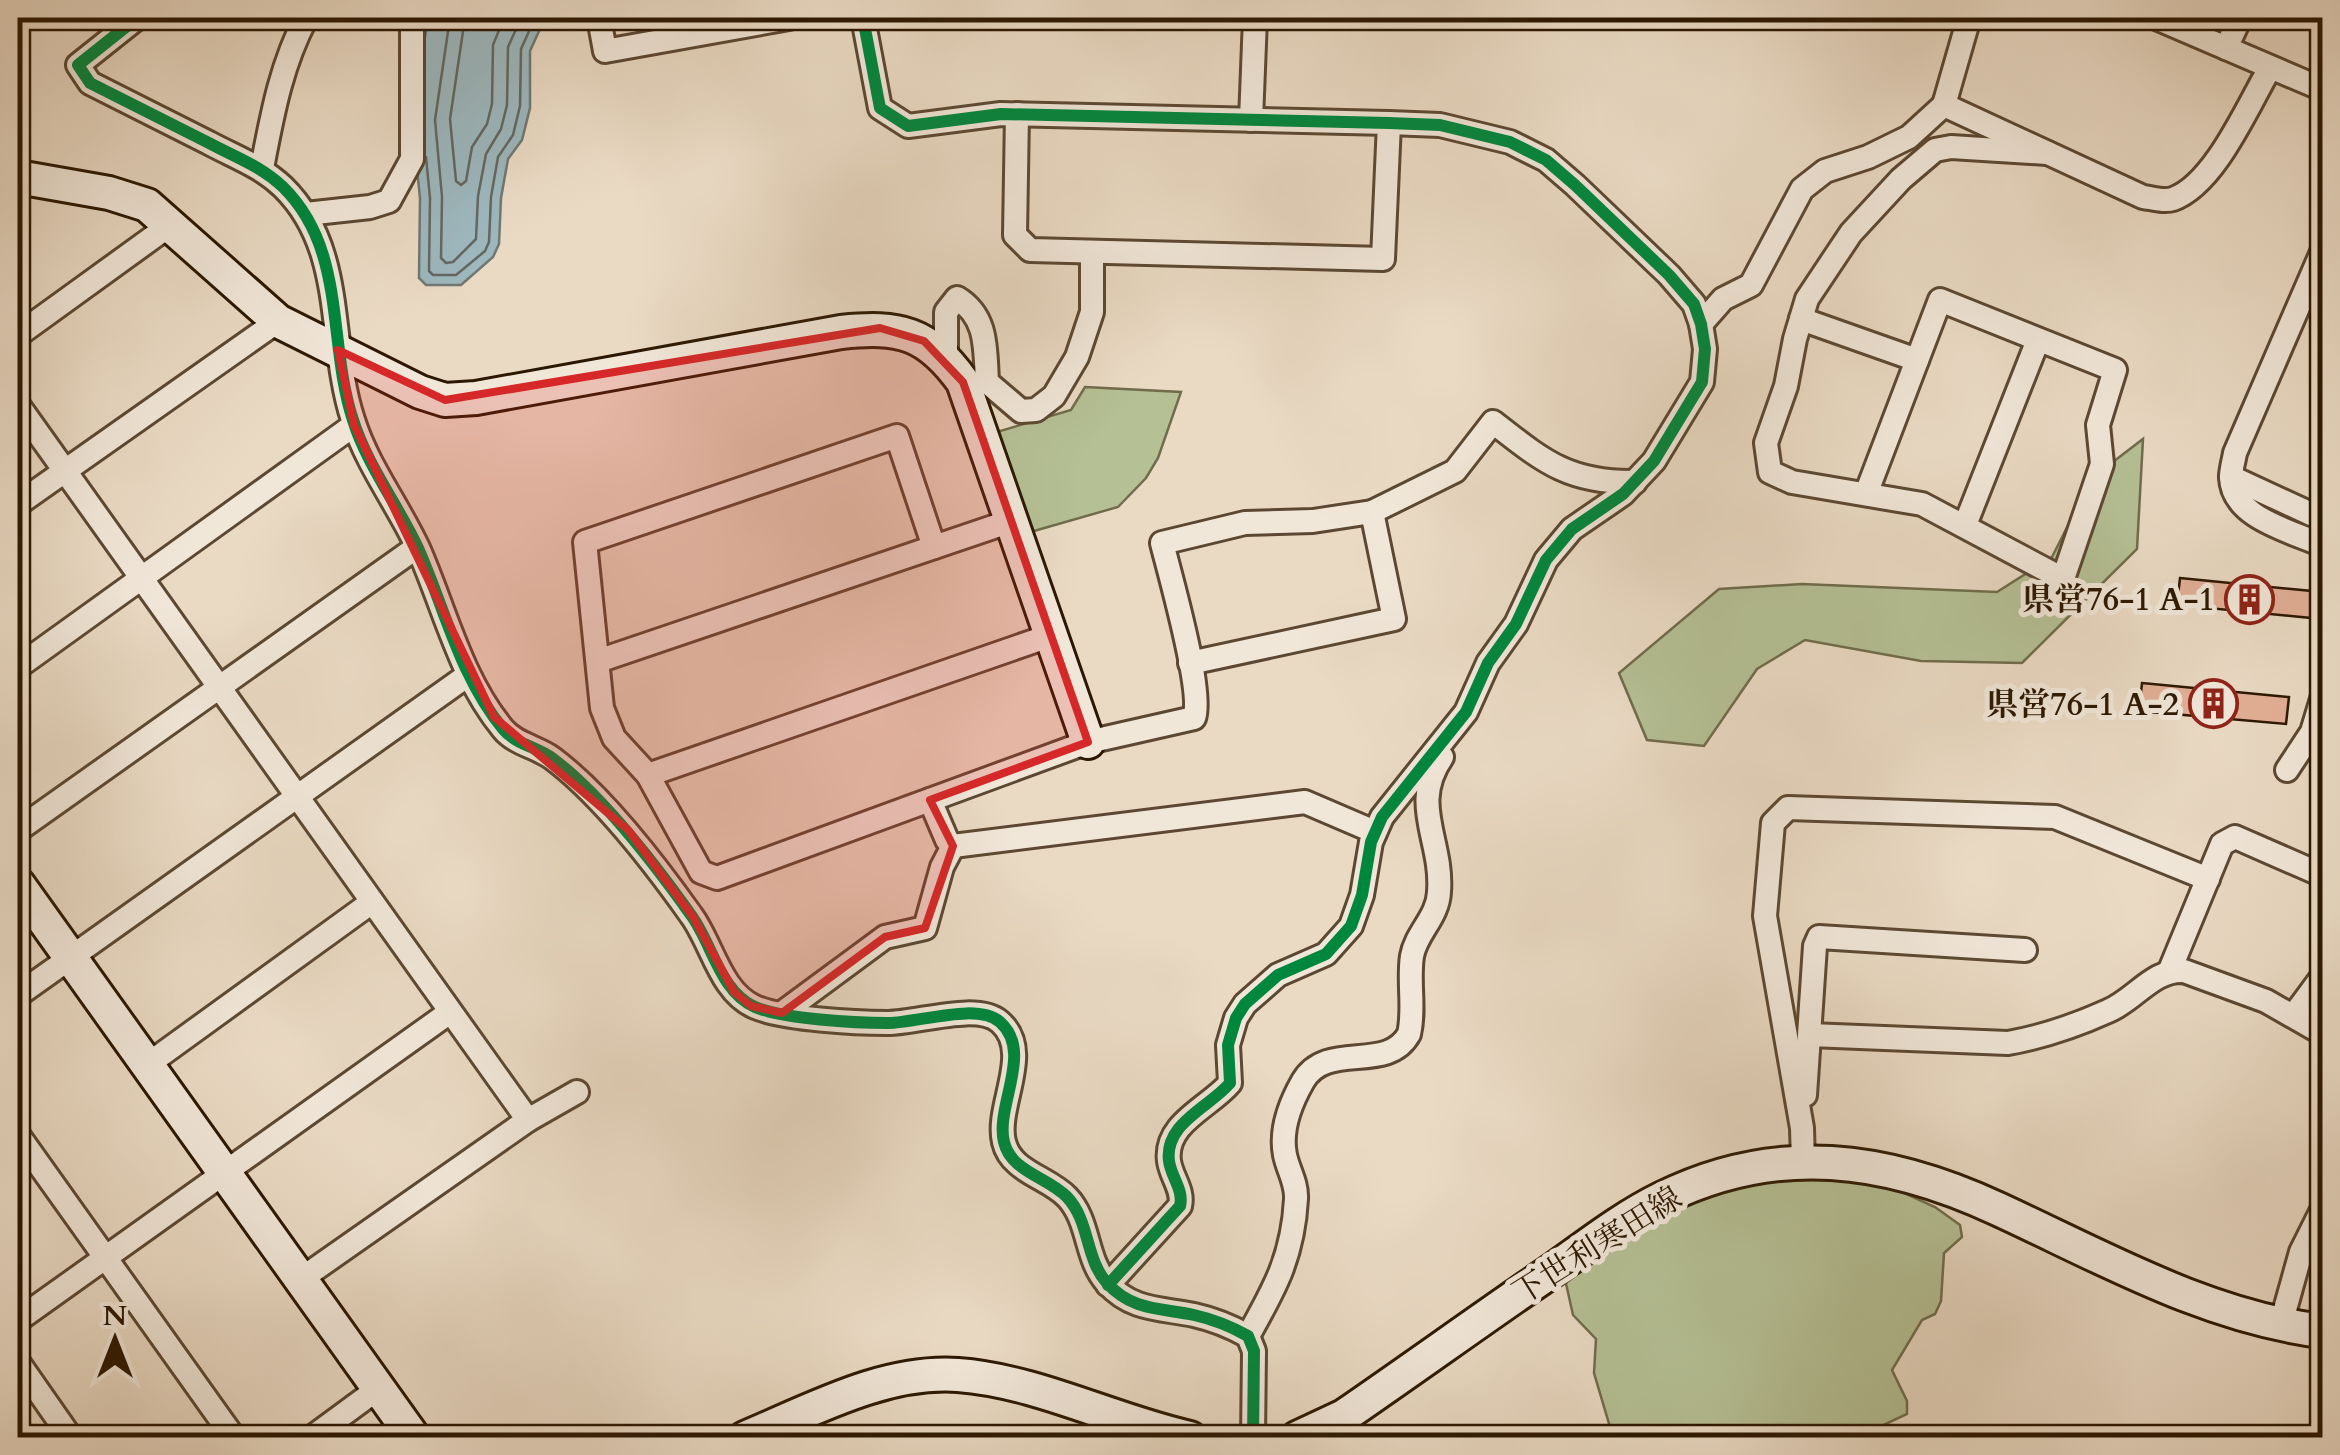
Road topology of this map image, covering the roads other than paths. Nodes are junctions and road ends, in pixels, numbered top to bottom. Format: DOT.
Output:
graph roads {
  1 [pos="137,18"];
  2 [pos="306,18"];
  3 [pos="412,18"];
  4 [pos="598,18"];
  5 [pos="789,18"];
  6 [pos="863,18"];
  7 [pos="1254,18"];
  8 [pos="1969,18"];
  9 [pos="2156,18"];
  10 [pos="2240,18"];
  11 [pos="2226,48"];
  12 [pos="2270,68"];
  13 [pos="2322,89"];
  14 [pos="1944,106"];
  15 [pos="1017,114"];
  16 [pos="1251,120"];
  17 [pos="1388,124"];
  18 [pos="2047,153"];
  19 [pos="262,168"];
  20 [pos="18,177"];
  21 [pos="306,214"];
  22 [pos="170,225"];
  23 [pos="2322,252"];
  24 [pos="1092,254"];
  25 [pos="278,320"];
  26 [pos="1801,320"];
  27 [pos="1702,324"];
  28 [pos="18,335"];
  29 [pos="2038,340"];
  30 [pos="338,350"];
  31 [pos="946,359"];
  32 [pos="1917,360"];
  33 [pos="18,406"];
  34 [pos="354,425"];
  35 [pos="64,470"];
  36 [pos="2231,477"];
  37 [pos="1635,482"];
  38 [pos="1866,494"];
  39 [pos="18,504"];
  40 [pos="1372,512"];
  41 [pos="2322,518"];
  42 [pos="1010,521"];
  43 [pos="1964,525"];
  44 [pos="2322,545"];
  45 [pos="417,547"];
  46 [pos="934,548"];
  47 [pos="141,578"];
  48 [pos="1049,636"];
  49 [pos="598,661"];
  50 [pos="1190,663"];
  51 [pos="18,667"];
  52 [pos="468,674"];
  53 [pos="218,685"];
  54 [pos="2322,699"];
  55 [pos="1473,700"];
  56 [pos="1088,742"];
  57 [pos="2287,770"];
  58 [pos="648,775"];
  59 [pos="297,797"];
  60 [pos="930,800"];
  61 [pos="18,830"];
  62 [pos="1375,832"];
  63 [pos="953,846"];
  64 [pos="2322,875"];
  65 [pos="2208,880"];
  66 [pos="18,884"];
  67 [pos="372,902"];
  68 [pos="2025,950"];
  69 [pos="70,958"];
  70 [pos="2170,970"];
  71 [pos="2322,977"];
  72 [pos="18,996"];
  73 [pos="450,1012"];
  74 [pos="782,1013"];
  75 [pos="2294,1015"];
  76 [pos="2322,1033"];
  77 [pos="1810,1034"];
  78 [pos="148,1065"];
  79 [pos="577,1092"];
  80 [pos="528,1120"];
  81 [pos="1802,1128"];
  82 [pos="18,1135"];
  83 [pos="1802,1162"];
  84 [pos="225,1173"];
  85 [pos="2322,1210"];
  86 [pos="105,1258"];
  87 [pos="301,1280"];
  88 [pos="1108,1284"];
  89 [pos="18,1320"];
  90 [pos="2281,1324"];
  91 [pos="2322,1331"];
  92 [pos="1248,1336"];
  93 [pos="18,1362"];
  94 [pos="379,1388"];
  95 [pos="1112,1426"];
  96 [pos="1307,1436"];
  97 [pos="71,1438"];
  98 [pos="234,1438"];
  99 [pos="312,1438"];
  100 [pos="414,1438"];
  101 [pos="745,1438"];
  102 [pos="1190,1438"];
  103 [pos="1253,1438"];
  1 -- 19 [label="street"];
  2 -- 19 [label="street"];
  3 -- 21 [label="street"];
  4 -- 5 [label="street"];
  6 -- 15 [label="street"];
  7 -- 16 [label="street"];
  8 -- 14 [label="street"];
  9 -- 11 [label="street"];
  10 -- 11 [label="street"];
  11 -- 12 [label="street"];
  12 -- 13 [label="street"];
  12 -- 18 [label="street"];
  14 -- 18 [label="street"];
  14 -- 27 [label="street"];
  15 -- 16 [label="street"];
  15 -- 24 [label="street"];
  16 -- 17 [label="street"];
  17 -- 24 [label="street"];
  17 -- 27 [label="street"];
  18 -- 26 [label="street"];
  19 -- 21 [label="street"];
  20 -- 22 [label="street"];
  21 -- 30 [label="street"];
  22 -- 25 [label="street"];
  22 -- 28 [label="street"];
  23 -- 36 [label="street"];
  24 -- 31 [label="street"];
  25 -- 30 [label="street"];
  25 -- 35 [label="street"];
  26 -- 32 [label="street"];
  26 -- 38 [label="street"];
  27 -- 37 [label="street"];
  29 -- 32 [label="street"];
  29 -- 43 [label="street"];
  29 -- 43 [label="street"];
  30 -- 31 [label="street"];
  30 -- 34 [label="street"];
  31 -- 42 [label="street"];
  32 -- 38 [label="street"];
  33 -- 35 [label="street"];
  34 -- 45 [label="street"];
  34 -- 47 [label="street"];
  35 -- 39 [label="street"];
  35 -- 47 [label="street"];
  36 -- 41 [label="street"];
  36 -- 44 [label="street"];
  37 -- 40 [label="street"];
  37 -- 55 [label="street"];
  38 -- 43 [label="street"];
  40 -- 50 [label="street"];
  40 -- 50 [label="street"];
  42 -- 46 [label="street"];
  42 -- 48 [label="street"];
  45 -- 52 [label="street"];
  45 -- 53 [label="street"];
  46 -- 49 [label="street"];
  46 -- 49 [label="street"];
  47 -- 51 [label="street"];
  47 -- 53 [label="street"];
  48 -- 56 [label="street"];
  48 -- 58 [label="street"];
  49 -- 58 [label="street"];
  50 -- 56 [label="street"];
  52 -- 59 [label="street"];
  52 -- 74 [label="street"];
  53 -- 59 [label="street"];
  53 -- 61 [label="street"];
  54 -- 57 [label="street"];
  55 -- 62 [label="street"];
  55 -- 92 [label="street"];
  56 -- 60 [label="street"];
  58 -- 60 [label="street"];
  59 -- 67 [label="street"];
  59 -- 69 [label="street"];
  60 -- 63 [label="street"];
  62 -- 63 [label="street"];
  62 -- 88 [label="street"];
  63 -- 74 [label="street"];
  64 -- 65 [label="street"];
  65 -- 70 [label="street"];
  65 -- 81 [label="street"];
  66 -- 69 [label="street"];
  67 -- 73 [label="street"];
  67 -- 78 [label="street"];
  68 -- 77 [label="street"];
  69 -- 72 [label="street"];
  69 -- 78 [label="street"];
  70 -- 75 [label="street"];
  70 -- 77 [label="street"];
  71 -- 75 [label="street"];
  73 -- 80 [label="street"];
  73 -- 84 [label="street"];
  74 -- 88 [label="street"];
  75 -- 76 [label="street"];
  77 -- 81 [label="street"];
  78 -- 84 [label="street"];
  79 -- 80 [label="street"];
  80 -- 87 [label="street"];
  81 -- 83 [label="street"];
  82 -- 86 [label="street"];
  83 -- 90 [label="street, 下世利寒田線"];
  83 -- 96 [label="street, 下世利寒田線"];
  84 -- 86 [label="street"];
  84 -- 87 [label="street"];
  85 -- 90 [label="street"];
  86 -- 89 [label="street"];
  86 -- 98 [label="street"];
  87 -- 94 [label="street"];
  88 -- 92 [label="street"];
  90 -- 91 [label="street, 下世利寒田線"];
  92 -- 103 [label="street"];
  93 -- 97 [label="street"];
  94 -- 99 [label="street"];
  94 -- 100 [label="street"];
  95 -- 101 [label="street"];
  95 -- 102 [label="street"];
}
